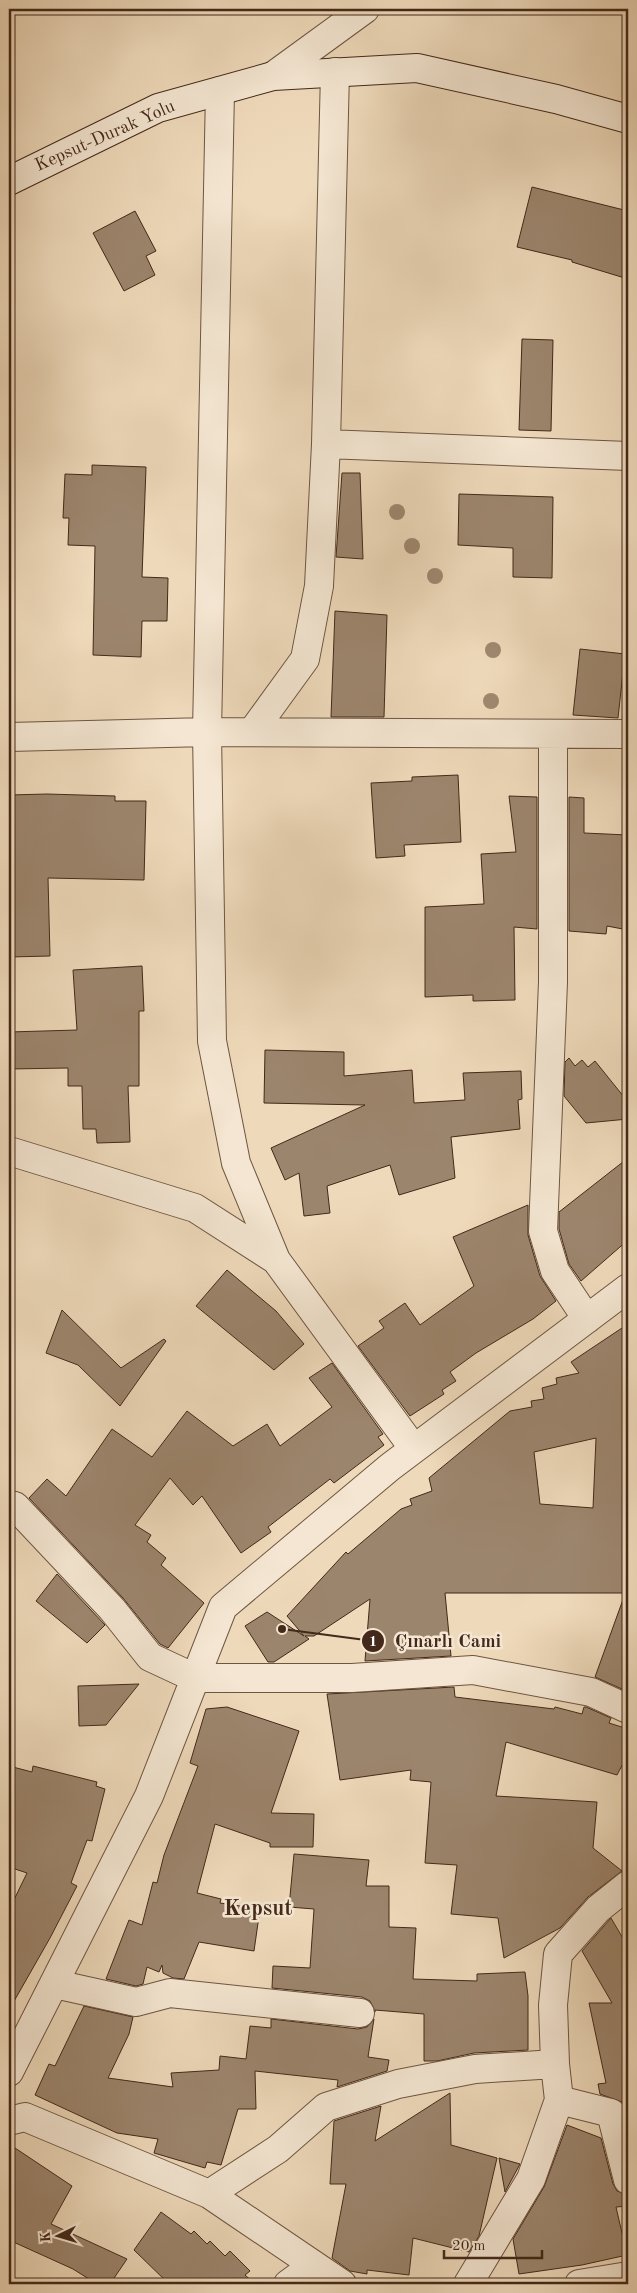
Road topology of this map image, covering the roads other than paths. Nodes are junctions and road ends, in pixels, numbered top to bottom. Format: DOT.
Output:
graph roads {
  1 [pos="365,9"];
  2 [pos="335,72"];
  3 [pos="273,76"];
  4 [pos="220,91"];
  5 [pos="556,98"];
  6 [pos="628,118"];
  7 [pos="628,125"];
  8 [pos="9,181"];
  9 [pos="326,444"];
  10 [pos="628,456"];
  11 [pos="207,732"];
  12 [pos="252,732"];
  13 [pos="553,734"];
  14 [pos="628,734"];
  15 [pos="9,737"];
  16 [pos="9,1151"];
  17 [pos="276,1260"];
  18 [pos="628,1288"];
  19 [pos="587,1319"];
  20 [pos="414,1449"];
  21 [pos="9,1505"];
  22 [pos="195,1678"];
  23 [pos="628,1709"];
  24 [pos="628,1885"];
  25 [pos="55,1984"];
  26 [pos="360,2013"];
  27 [pos="555,2064"];
  28 [pos="9,2072"];
  29 [pos="559,2100"];
  30 [pos="9,2120"];
  31 [pos="628,2180"];
  32 [pos="208,2194"];
  33 [pos="314,2265"];
  34 [pos="628,2276"];
  35 [pos="288,2284"];
  36 [pos="342,2284"];
  37 [pos="468,2284"];
  38 [pos="579,2284"];
  1 -- 3 [label="street"];
  2 -- 3 [label="street, Kepsut-Durak Yolu"];
  2 -- 5 [label="street, Kepsut-Durak Yolu"];
  2 -- 9 [label="street"];
  3 -- 4 [label="street, Kepsut-Durak Yolu"];
  4 -- 8 [label="street, Kepsut-Durak Yolu"];
  4 -- 11 [label="street"];
  5 -- 6 [label="street, Kepsut-Durak Yolu"];
  5 -- 7 [label="street, Kepsut-Durak Yolu"];
  9 -- 10 [label="street"];
  9 -- 12 [label="street"];
  11 -- 12 [label="street"];
  11 -- 15 [label="street"];
  11 -- 17 [label="street"];
  12 -- 13 [label="street"];
  13 -- 14 [label="street"];
  13 -- 19 [label="street"];
  16 -- 17 [label="street"];
  17 -- 20 [label="street"];
  18 -- 19 [label="street"];
  19 -- 20 [label="street"];
  20 -- 22 [label="street"];
  21 -- 22 [label="street"];
  22 -- 23 [label="street"];
  22 -- 25 [label="street"];
  24 -- 27 [label="street"];
  25 -- 26 [label="street"];
  25 -- 28 [label="street"];
  27 -- 29 [label="street"];
  27 -- 32 [label="street"];
  29 -- 31 [label="street"];
  29 -- 37 [label="street"];
  30 -- 32 [label="street"];
  32 -- 33 [label="street"];
  33 -- 35 [label="street"];
  33 -- 36 [label="street"];
  34 -- 38 [label="street"];
}
